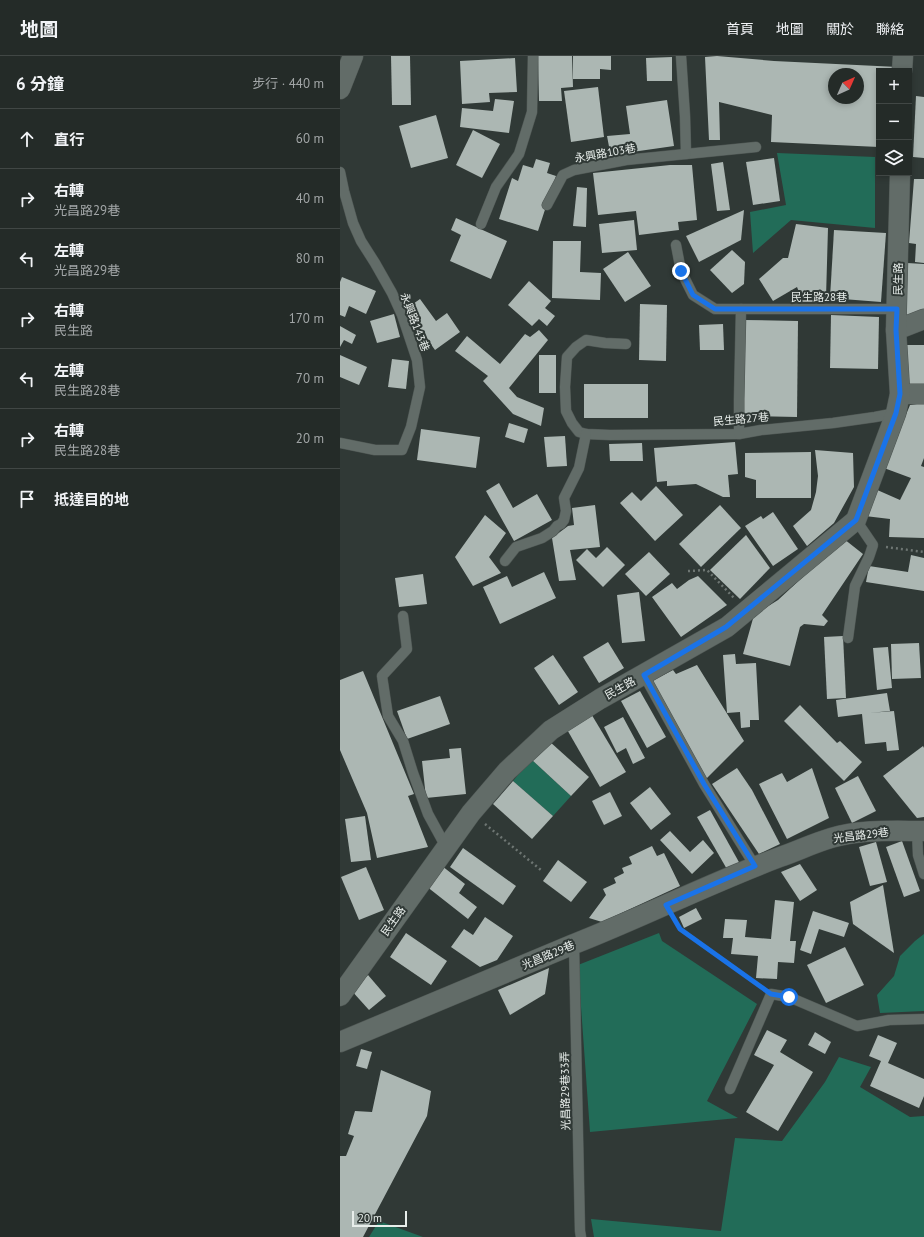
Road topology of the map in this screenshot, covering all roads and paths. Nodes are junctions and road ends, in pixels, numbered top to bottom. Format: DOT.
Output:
graph roads {
  1 [pos="353,56"];
  2 [pos="533,56"];
  3 [pos="681,56"];
  4 [pos="903,56"];
  5 [pos="902,68"];
  6 [pos="340,89"];
  7 [pos="756,147"];
  8 [pos="686,154"];
  9 [pos="340,172"];
  10 [pos="900,176"];
  11 [pos="547,205"];
  12 [pos="481,224"];
  13 [pos="676,245"];
  14 [pos="741,309"];
  15 [pos="897,309"];
  16 [pos="924,319"];
  17 [pos="896,330"];
  18 [pos="626,344"];
  19 [pos="924,394"];
  20 [pos="898,404"];
  21 [pos="586,434"];
  22 [pos="739,434"];
  23 [pos="340,443"];
  24 [pos="856,520"];
  25 [pos="873,545"];
  26 [pos="924,552"];
  27 [pos="505,562"];
  28 [pos="688,571"];
  29 [pos="747,611"];
  30 [pos="403,616"];
  31 [pos="848,638"];
  32 [pos="644,675"];
  33 [pos="471,813"];
  34 [pos="921,831"];
  35 [pos="446,847"];
  36 [pos="755,866"];
  37 [pos="541,870"];
  38 [pos="924,874"];
  39 [pos="666,905"];
  40 [pos="574,944"];
  41 [pos="771,994"];
  42 [pos="340,996"];
  43 [pos="924,1019"];
  44 [pos="340,1042"];
  45 [pos="730,1089"];
  46 [pos="582,1237"];
  1 -- 6 [label="street"];
  2 -- 12 [label="lane"];
  3 -- 8 [label="lane"];
  4 -- 5 [label="street"];
  7 -- 8 [label="lane, 永興路103巷"];
  8 -- 11 [label="lane, 永興路103巷"];
  9 -- 23 [label="lane, 永興路143巷"];
  10 -- 15 [label="street, 民生路"];
  13 -- 14 [label="lane, 民生路28巷"];
  14 -- 15 [label="lane, 民生路28巷"];
  14 -- 22 [label="lane"];
  15 -- 17 [label="street, 民生路"];
  16 -- 17 [label="street"];
  17 -- 20 [label="street, 民生路"];
  18 -- 21 [label="lane"];
  19 -- 20 [label="street"];
  20 -- 22 [label="lane, 民生路27巷"];
  20 -- 24 [label="street, 民生路"];
  21 -- 22 [label="lane, 民生路27巷"];
  21 -- 27 [label="lane"];
  24 -- 25 [label="lane"];
  24 -- 29 [label="street, 民生路"];
  25 -- 26 [label="path"];
  25 -- 31 [label="lane"];
  28 -- 29 [label="path"];
  29 -- 32 [label="street, 民生路"];
  30 -- 35 [label="lane"];
  32 -- 33 [label="street, 民生路"];
  32 -- 36 [label="lane"];
  33 -- 35 [label="street, 民生路"];
  33 -- 37 [label="path"];
  34 -- 36 [label="street, 光昌路29巷"];
  34 -- 38 [label="lane"];
  35 -- 42 [label="street, 民生路"];
  36 -- 39 [label="street, 光昌路29巷"];
  39 -- 40 [label="street, 光昌路29巷"];
  39 -- 41 [label="path"];
  40 -- 44 [label="street, 光昌路29巷"];
  40 -- 46 [label="lane, 光昌路29巷33弄"];
  41 -- 43 [label="lane"];
  41 -- 45 [label="lane"];
}
